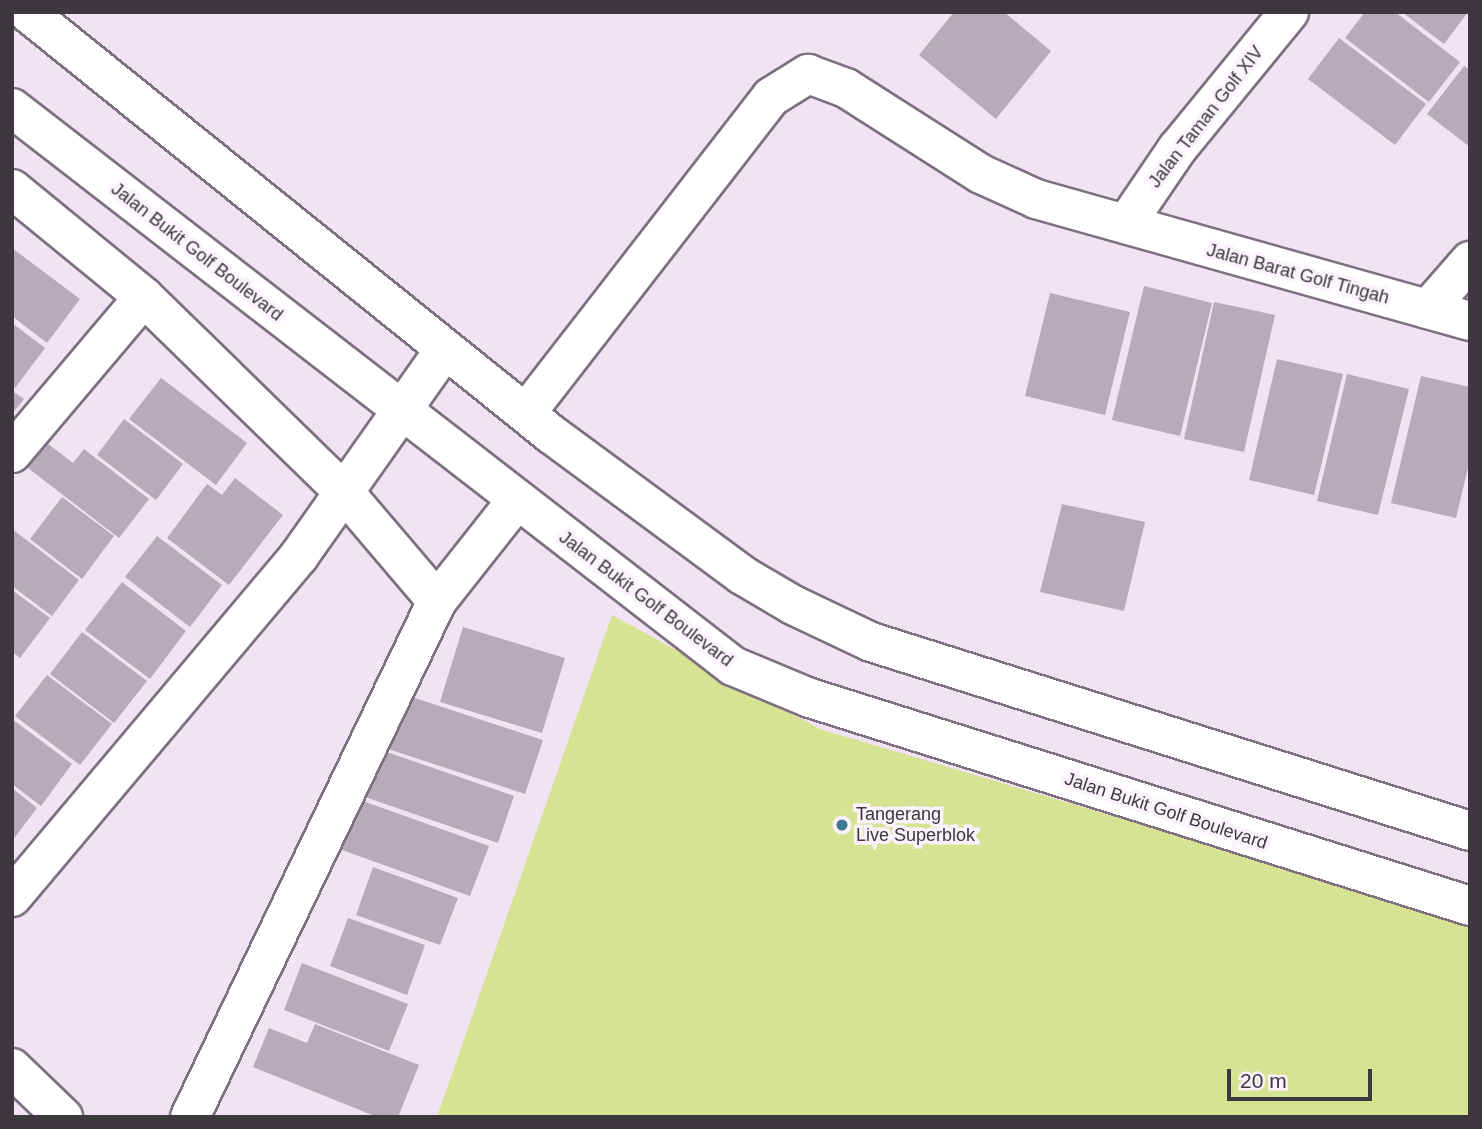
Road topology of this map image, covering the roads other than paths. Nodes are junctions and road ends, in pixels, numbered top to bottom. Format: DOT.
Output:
graph roads {
  1 [pos="27,12"];
  2 [pos="1289,12"];
  3 [pos="12,108"];
  4 [pos="12,189"];
  5 [pos="1126,224"];
  6 [pos="1470,261"];
  7 [pos="145,297"];
  8 [pos="1428,310"];
  9 [pos="1470,321"];
  10 [pos="444,349"];
  11 [pos="402,411"];
  12 [pos="526,414"];
  13 [pos="12,453"];
  14 [pos="345,494"];
  15 [pos="516,501"];
  16 [pos="437,601"];
  17 [pos="1470,831"];
  18 [pos="12,897"];
  19 [pos="1470,906"];
  20 [pos="12,1068"];
  21 [pos="64,1117"];
  22 [pos="190,1117"];
  1 -- 10 [label="street"];
  2 -- 5 [label="street, Jalan Taman Golf XIV"];
  3 -- 11 [label="street, Jalan Bukit Golf Boulevard"];
  4 -- 7 [label="street"];
  5 -- 8 [label="street, Jalan Barat Golf Tingah"];
  5 -- 12 [label="street, Jalan Barat Golf Tingah"];
  6 -- 8 [label="street"];
  7 -- 13 [label="street"];
  7 -- 14 [label="street"];
  8 -- 9 [label="street, Jalan Barat Golf Tingah"];
  10 -- 11 [label="street"];
  10 -- 12 [label="street"];
  11 -- 14 [label="street"];
  11 -- 15 [label="street, Jalan Bukit Golf Boulevard"];
  12 -- 17 [label="street"];
  14 -- 16 [label="street"];
  14 -- 18 [label="street"];
  15 -- 16 [label="street"];
  15 -- 19 [label="street, Jalan Bukit Golf Boulevard"];
  16 -- 22 [label="street"];
  20 -- 21 [label="street"];
}
